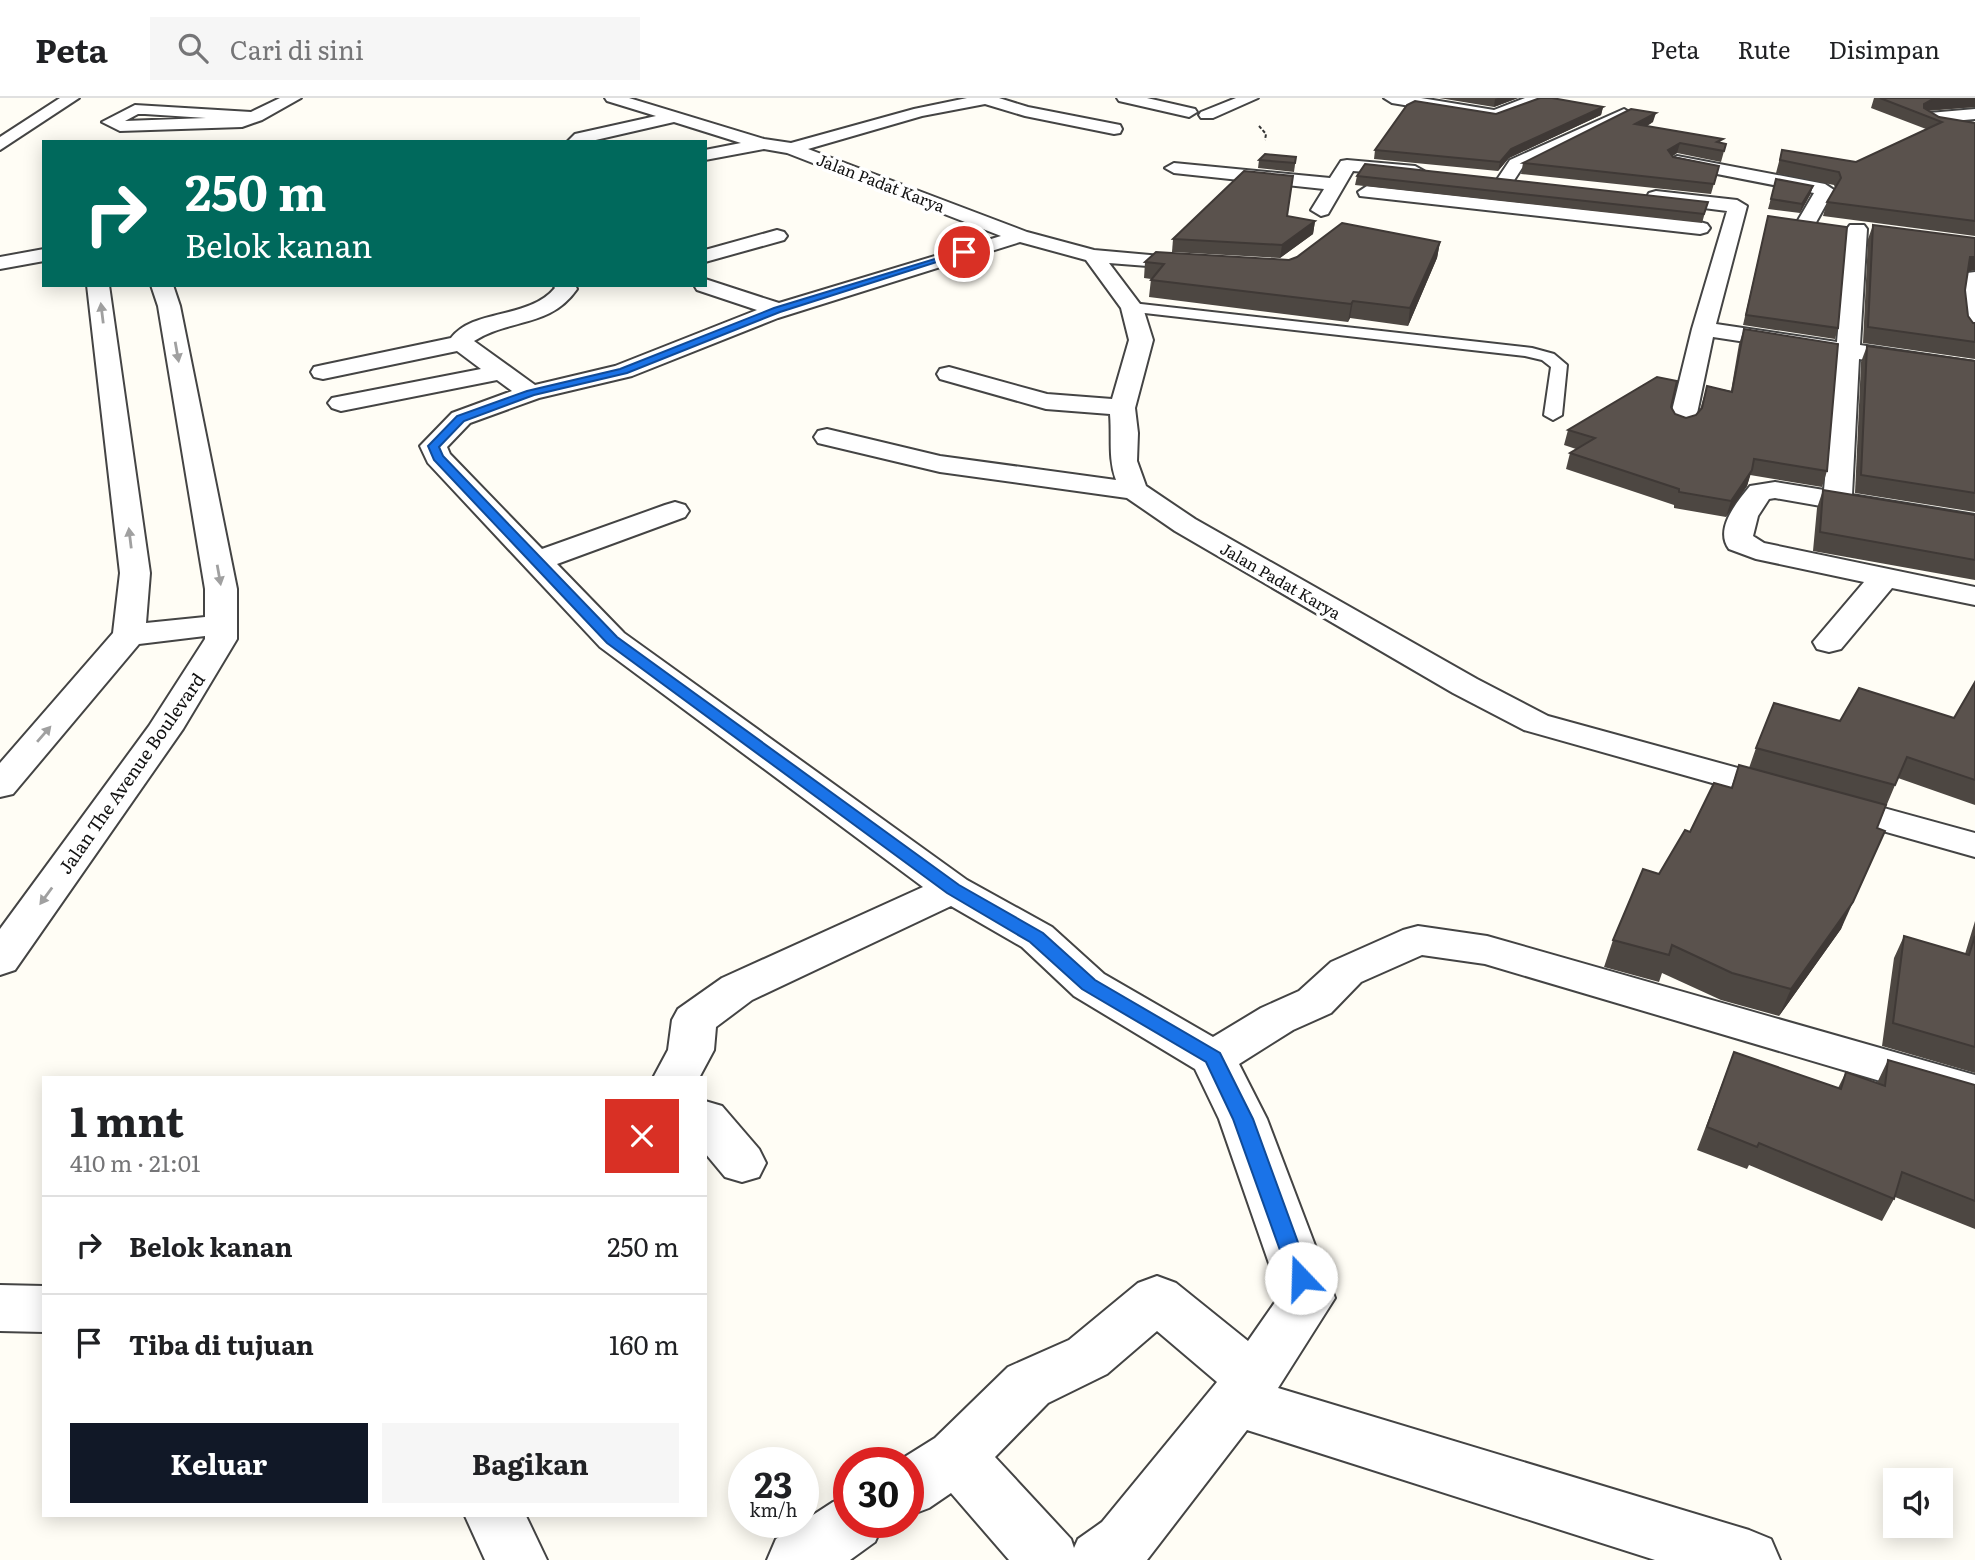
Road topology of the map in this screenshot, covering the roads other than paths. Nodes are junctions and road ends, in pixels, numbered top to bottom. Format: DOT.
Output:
graph roads {
  1 [pos="71,98"];
  2 [pos="293,98"];
  3 [pos="309,98"];
  4 [pos="613,98"];
  5 [pos="1125,98"];
  6 [pos="1249,98"];
  7 [pos="1392,98"];
  8 [pos="988,99"];
  9 [pos="1547,99"];
  10 [pos="685,101"];
  11 [pos="888,104"];
  12 [pos="1092,106"];
  13 [pos="1603,108"];
  14 [pos="645,110"];
  15 [pos="920,112"];
  16 [pos="1189,112"];
  17 [pos="1975,114"];
  18 [pos="1207,115"];
  19 [pos="256,117"];
  20 [pos="672,117"];
  21 [pos="1056,118"];
  22 [pos="1114,129"];
  23 [pos="1975,129"];
  24 [pos="233,140"];
  25 [pos="578,140"];
  26 [pos="0,145"];
  27 [pos="777,146"];
  28 [pos="707,155"];
  29 [pos="1677,161"];
  30 [pos="1174,168"];
  31 [pos="1437,173"];
  32 [pos="1505,181"];
  33 [pos="1333,186"];
  34 [pos="1641,196"];
  35 [pos="1321,210"];
  36 [pos="1760,216"];
  37 [pos="1784,219"];
  38 [pos="1733,222"];
  39 [pos="1807,222"];
  40 [pos="755,235"];
  41 [pos="777,236"];
  42 [pos="1020,236"];
  43 [pos="707,240"];
  44 [pos="42,255"];
  45 [pos="707,255"];
  46 [pos="1093,256"];
  47 [pos="0,263"];
  48 [pos="1216,265"];
  49 [pos="707,286"];
  50 [pos="98,287"];
  51 [pos="163,287"];
  52 [pos="571,289"];
  53 [pos="1974,290"];
  54 [pos="1132,308"];
  55 [pos="777,310"];
  56 [pos="1703,329"];
  57 [pos="1975,331"];
  58 [pos="1975,339"];
  59 [pos="461,343"];
  60 [pos="1847,349"];
  61 [pos="1975,369"];
  62 [pos="323,372"];
  63 [pos="501,372"];
  64 [pos="949,374"];
  65 [pos="1975,376"];
  66 [pos="531,393"];
  67 [pos="341,403"];
  68 [pos="1122,408"];
  69 [pos="1553,415"];
  70 [pos="1682,423"];
  71 [pos="827,437"];
  72 [pos="1134,490"];
  73 [pos="1837,501"];
  74 [pos="675,511"];
  75 [pos="1975,524"];
  76 [pos="537,561"];
  77 [pos="1884,578"];
  78 [pos="1975,596"];
  79 [pos="221,625"];
  80 [pos="129,635"];
  81 [pos="1829,642"];
  82 [pos="0,786"];
  83 [pos="1975,845"];
  84 [pos="953,889"];
  85 [pos="0,960"];
  86 [pos="1213,1058"];
  87 [pos="677,1076"];
  88 [pos="1975,1092"];
  89 [pos="707,1121"];
  90 [pos="742,1163"];
  91 [pos="0,1308"];
  92 [pos="42,1308"];
  93 [pos="1244,1390"];
  94 [pos="956,1457"];
  95 [pos="924,1478"];
  96 [pos="495,1517"];
  97 [pos="833,1536"];
  98 [pos="516,1560"];
  99 [pos="798,1560"];
  100 [pos="1049,1560"];
  101 [pos="1100,1560"];
  102 [pos="1749,1560"];
  1 -- 26 [label="street"];
  2 -- 19 [label="street"];
  3 -- 24 [label="street"];
  4 -- 14 [label="street, Jalan Padat Karya"];
  5 -- 16 [label="street"];
  6 -- 18 [label="street"];
  7 -- 9 [label="street"];
  8 -- 15 [label="street"];
  8 -- 21 [label="street"];
  10 -- 14 [label="street"];
  11 -- 15 [label="street"];
  12 -- 21 [label="street"];
  13 -- 32 [label="street"];
  14 -- 20 [label="street, Jalan Padat Karya"];
  15 -- 27 [label="street"];
  17 -- 23 [label="street"];
  19 -- 19 [label="street"];
  20 -- 25 [label="street"];
  20 -- 27 [label="street, Jalan Padat Karya"];
  21 -- 22 [label="street"];
  27 -- 28 [label="street"];
  27 -- 42 [label="street, Jalan Padat Karya"];
  29 -- 39 [label="street"];
  30 -- 33 [label="street"];
  31 -- 33 [label="street"];
  33 -- 35 [label="street"];
  33 -- 38 [label="street"];
  34 -- 38 [label="street"];
  36 -- 38 [label="street"];
  37 -- 39 [label="street"];
  38 -- 56 [label="street"];
  39 -- 60 [label="street"];
  40 -- 41 [label="street"];
  40 -- 43 [label="street"];
  40 -- 45 [label="street"];
  42 -- 46 [label="street, Jalan Padat Karya"];
  42 -- 55 [label="street"];
  44 -- 47 [label="street"];
  46 -- 48 [label="street, Jalan Padat Karya"];
  46 -- 54 [label="street"];
  49 -- 55 [label="street"];
  80 -- 50 [label="street, one-way"];
  51 -- 79 [label="street, Jalan The Avenue Boulevard, one-way"];
  52 -- 59 [label="street"];
  53 -- 57 [label="street"];
  54 -- 68 [label="street"];
  54 -- 69 [label="lane"];
  55 -- 66 [label="street"];
  56 -- 60 [label="street"];
  56 -- 70 [label="street"];
  58 -- 61 [label="street"];
  59 -- 62 [label="street"];
  59 -- 63 [label="street"];
  60 -- 61 [label="street"];
  60 -- 73 [label="street"];
  61 -- 65 [label="street"];
  63 -- 66 [label="street"];
  63 -- 67 [label="street"];
  64 -- 68 [label="street"];
  66 -- 76 [label="street"];
  68 -- 72 [label="street"];
  71 -- 72 [label="street"];
  72 -- 83 [label="street, Jalan Padat Karya"];
  73 -- 75 [label="street"];
  73 -- 77 [label="street"];
  74 -- 76 [label="street"];
  76 -- 84 [label="street"];
  77 -- 78 [label="street"];
  77 -- 81 [label="street"];
  79 -- 80 [label="street"];
  79 -- 85 [label="street, Jalan The Avenue Boulevard, one-way"];
  82 -- 80 [label="street, one-way"];
  84 -- 86 [label="street"];
  84 -- 87 [label="street"];
  86 -- 88 [label="street"];
  86 -- 93 [label="street"];
  89 -- 90 [label="street"];
  91 -- 92 [label="street"];
  93 -- 94 [label="street"];
  93 -- 101 [label="street"];
  93 -- 102 [label="street"];
  94 -- 95 [label="street"];
  94 -- 100 [label="street"];
  96 -- 98 [label="street"];
  97 -- 99 [label="street"];
}
